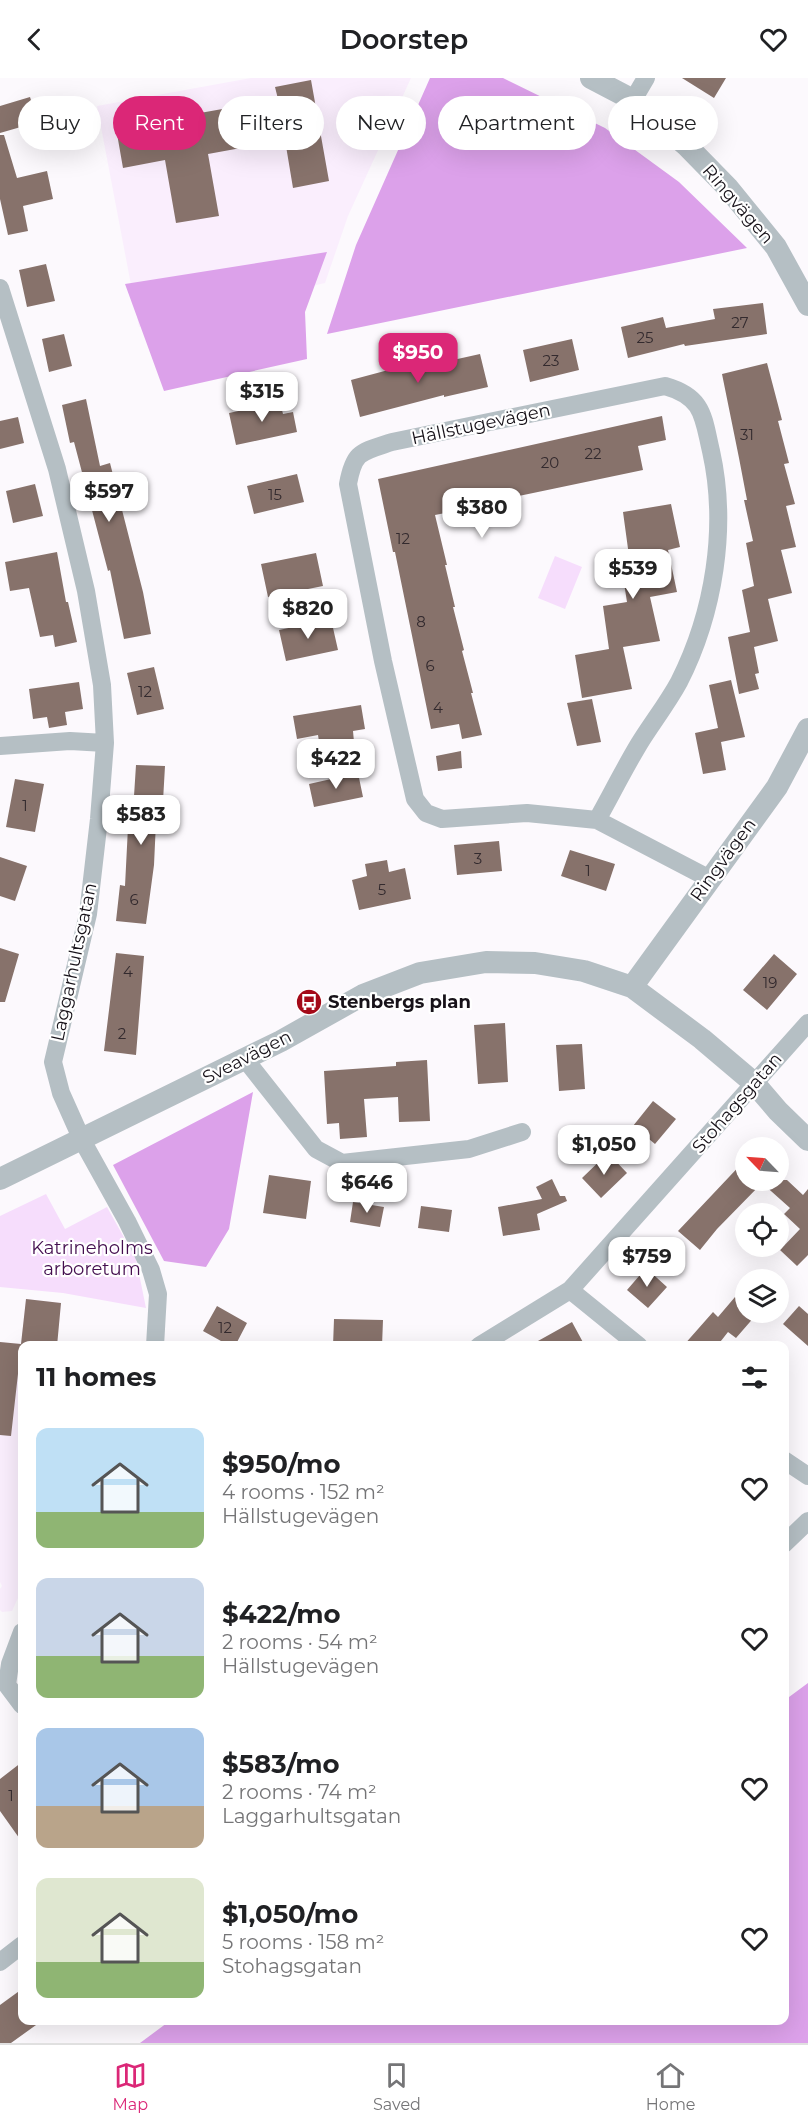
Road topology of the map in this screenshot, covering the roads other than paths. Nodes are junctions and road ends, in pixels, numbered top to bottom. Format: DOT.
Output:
graph roads {
  1 [pos="591,78"];
  2 [pos="646,78"];
  3 [pos="625,96"];
  4 [pos="635,96"];
  5 [pos="690,150"];
  6 [pos="0,288"];
  7 [pos="808,305"];
  8 [pos="808,729"];
  9 [pos="105,743"];
  10 [pos="0,746"];
  11 [pos="597,820"];
  12 [pos="710,879"];
  13 [pos="632,987"];
  14 [pos="808,1023"];
  15 [pos="245,1059"];
  16 [pos="754,1083"];
  17 [pos="522,1132"];
  18 [pos="82,1140"];
  19 [pos="808,1140"];
  20 [pos="0,1179"];
  21 [pos="570,1290"];
  22 [pos="155,1341"];
  23 [pos="486,1341"];
  24 [pos="633,1341"];
  25 [pos="789,1463"];
  26 [pos="808,1476"];
  27 [pos="808,1521"];
  28 [pos="789,1539"];
  29 [pos="18,1643"];
  30 [pos="18,1700"];
  31 [pos="18,1948"];
  32 [pos="0,1962"];
  1 -- 3 [label="street, Ringvägen"];
  2 -- 4 [label="street"];
  5 -- 7 [label="street, Ringvägen"];
  6 -- 9 [label="street, Laggarhultsgatan"];
  8 -- 12 [label="street, Ringvägen"];
  9 -- 10 [label="street"];
  9 -- 18 [label="street, Laggarhultsgatan"];
  11 -- 11 [label="street, Hällstugevägen"];
  11 -- 12 [label="street, Hällstugevägen"];
  12 -- 13 [label="street, Ringvägen"];
  13 -- 15 [label="street, Sveavägen"];
  13 -- 16 [label="street, Sveavägen"];
  14 -- 16 [label="street, Stohagsgatan"];
  15 -- 17 [label="street"];
  15 -- 18 [label="street, Sveavägen"];
  16 -- 19 [label="street, Sveavägen"];
  16 -- 21 [label="street, Stohagsgatan"];
  18 -- 20 [label="street, Sveavägen"];
  18 -- 22 [label="street, Laggarhultsgatan"];
  21 -- 23 [label="street, Stohagsgatan"];
  21 -- 24 [label="street"];
  25 -- 26 [label="street"];
  27 -- 28 [label="street"];
  29 -- 30 [label="street"];
  31 -- 32 [label="street"];
}
